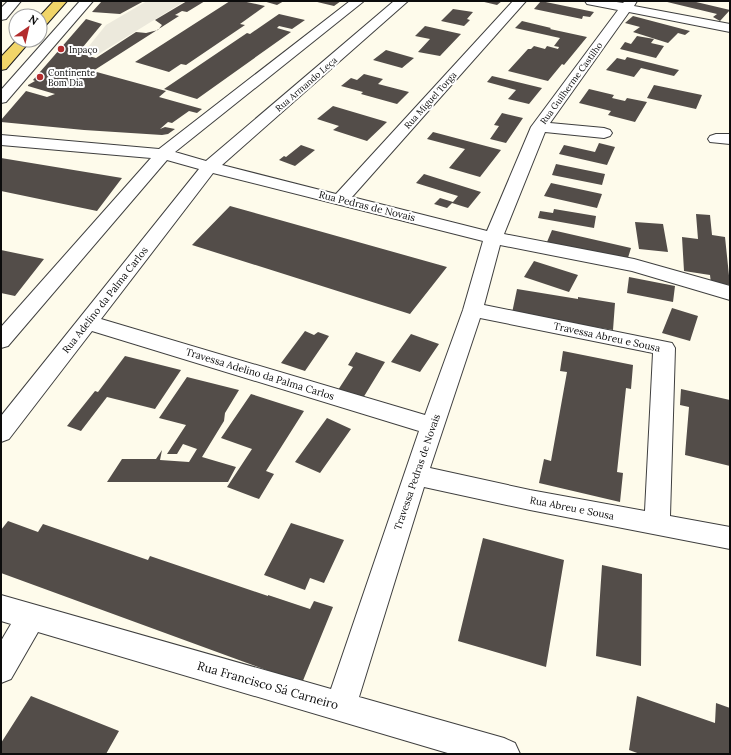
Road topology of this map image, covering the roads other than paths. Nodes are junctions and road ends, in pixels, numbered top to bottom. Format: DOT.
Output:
graph roads {
  1 [pos="15,1"];
  2 [pos="61,1"];
  3 [pos="87,1"];
  4 [pos="358,1"];
  5 [pos="402,1"];
  6 [pos="520,1"];
  7 [pos="592,1"];
  8 [pos="629,4"];
  9 [pos="48,15"];
  10 [pos="1,16"];
  11 [pos="730,28"];
  12 [pos="8,40"];
  13 [pos="1,47"];
  14 [pos="17,48"];
  15 [pos="1,66"];
  16 [pos="1,99"];
  17 [pos="539,127"];
  18 [pos="604,133"];
  19 [pos="1,140"];
  20 [pos="163,154"];
  21 [pos="209,166"];
  22 [pos="340,200"];
  23 [pos="493,238"];
  24 [pos="730,293"];
  25 [pos="473,310"];
  26 [pos="88,322"];
  27 [pos="1,340"];
  28 [pos="432,426"];
  29 [pos="1,433"];
  30 [pos="415,475"];
  31 [pos="657,525"];
  32 [pos="730,538"];
  33 [pos="1,608"];
  34 [pos="31,617"];
  35 [pos="1,669"];
  36 [pos="341,706"];
  37 [pos="504,754"];
  1 -- 10 [label="street"];
  2 -- 9 [label="main road"];
  3 -- 16 [label="street"];
  4 -- 20 [label="street"];
  5 -- 21 [label="street, Rua Armando Leça"];
  6 -- 22 [label="street, Rua Miguel Torga"];
  7 -- 8 [label="street"];
  8 -- 11 [label="street"];
  8 -- 17 [label="street, Rua Guilherme Castilho"];
  12 -- 13 [label="main road"];
  14 -- 15 [label="main road"];
  17 -- 18 [label="street"];
  17 -- 23 [label="street, Rua Guilherme Castilho"];
  19 -- 20 [label="street, Rua Pedras de Novais"];
  20 -- 21 [label="street, Rua Pedras de Novais"];
  20 -- 27 [label="street"];
  21 -- 22 [label="street, Rua Pedras de Novais"];
  21 -- 26 [label="street, Rua Adelino da Palma Carlos"];
  22 -- 23 [label="street, Rua Pedras de Novais"];
  23 -- 24 [label="street, Rua Pedras de Novais"];
  23 -- 25 [label="street, Travessa Pedras de Novais"];
  25 -- 28 [label="street, Travessa Pedras de Novais"];
  25 -- 31 [label="street, Travessa Abreu e Sousa"];
  26 -- 28 [label="street, Travessa Adelino da Palma Carlos"];
  26 -- 29 [label="street, Rua Adelino da Palma Carlos"];
  28 -- 30 [label="street, Travessa Pedras de Novais"];
  30 -- 31 [label="street, Rua Abreu e Sousa"];
  30 -- 36 [label="street, Travessa Pedras de Novais"];
  31 -- 32 [label="street, Rua Abreu e Sousa"];
  33 -- 34 [label="street, Rua Francisco Sá Carneiro"];
  34 -- 35 [label="street"];
  34 -- 36 [label="street, Rua Francisco Sá Carneiro"];
  36 -- 37 [label="street, Rua Francisco Sá Carneiro"];
}
